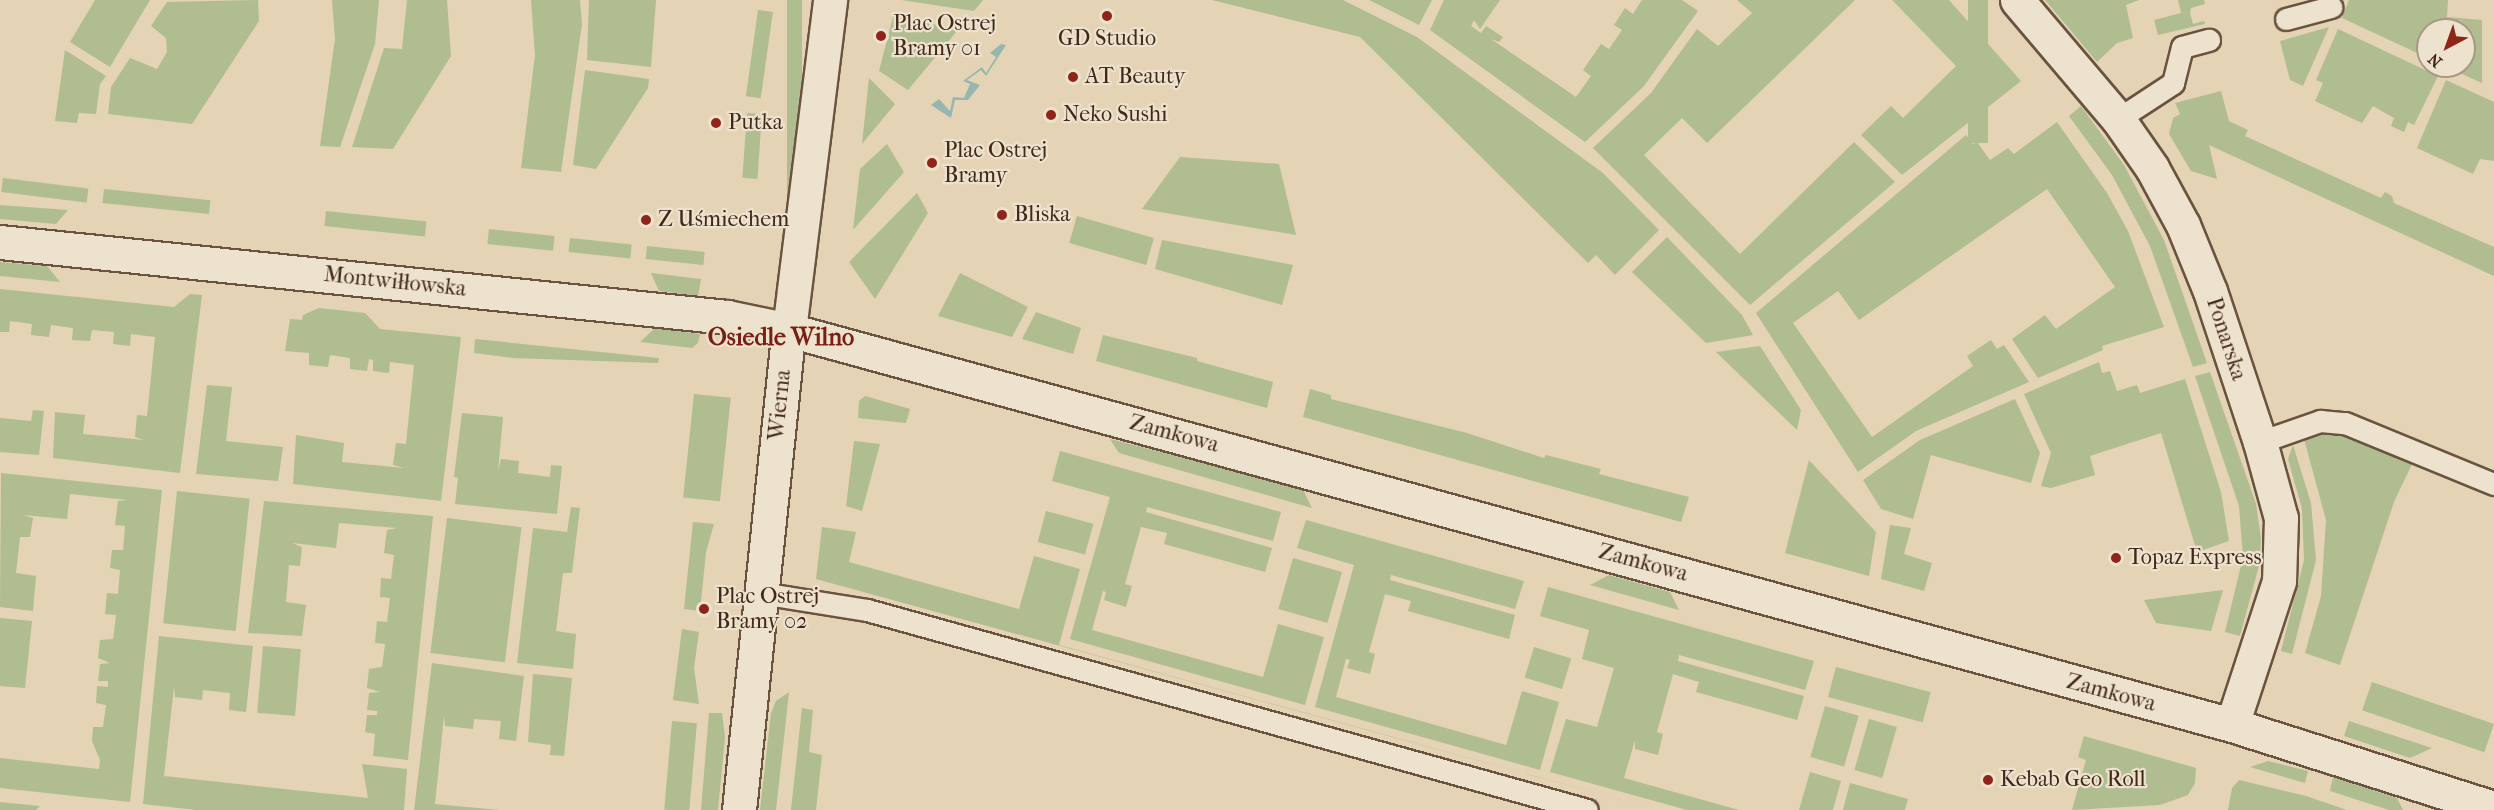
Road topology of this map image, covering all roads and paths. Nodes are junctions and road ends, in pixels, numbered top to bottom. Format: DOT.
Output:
graph roads {
  1 [pos="830,0"];
  2 [pos="2017,0"];
  3 [pos="2331,7"];
  4 [pos="2286,20"];
  5 [pos="2209,40"];
  6 [pos="2118,119"];
  7 [pos="0,242"];
  8 [pos="789,330"];
  9 [pos="2260,442"];
  10 [pos="2494,484"];
  11 [pos="760,593"];
  12 [pos="2232,725"];
  13 [pos="2494,808"];
  14 [pos="739,810"];
  15 [pos="1587,810"];
  1 -- 8 [label="street, Wierna"];
  2 -- 6 [label="street, Ponarska"];
  3 -- 4 [label="lane"];
  5 -- 6 [label="lane"];
  6 -- 9 [label="street, Ponarska"];
  7 -- 8 [label="street, Montwiłłowska"];
  8 -- 11 [label="street, Wierna"];
  8 -- 12 [label="street, Zamkowa"];
  9 -- 10 [label="lane"];
  9 -- 12 [label="street, Ponarska"];
  11 -- 14 [label="street, Wierna"];
  11 -- 15 [label="lane"];
  12 -- 13 [label="street, Zamkowa"];
}
